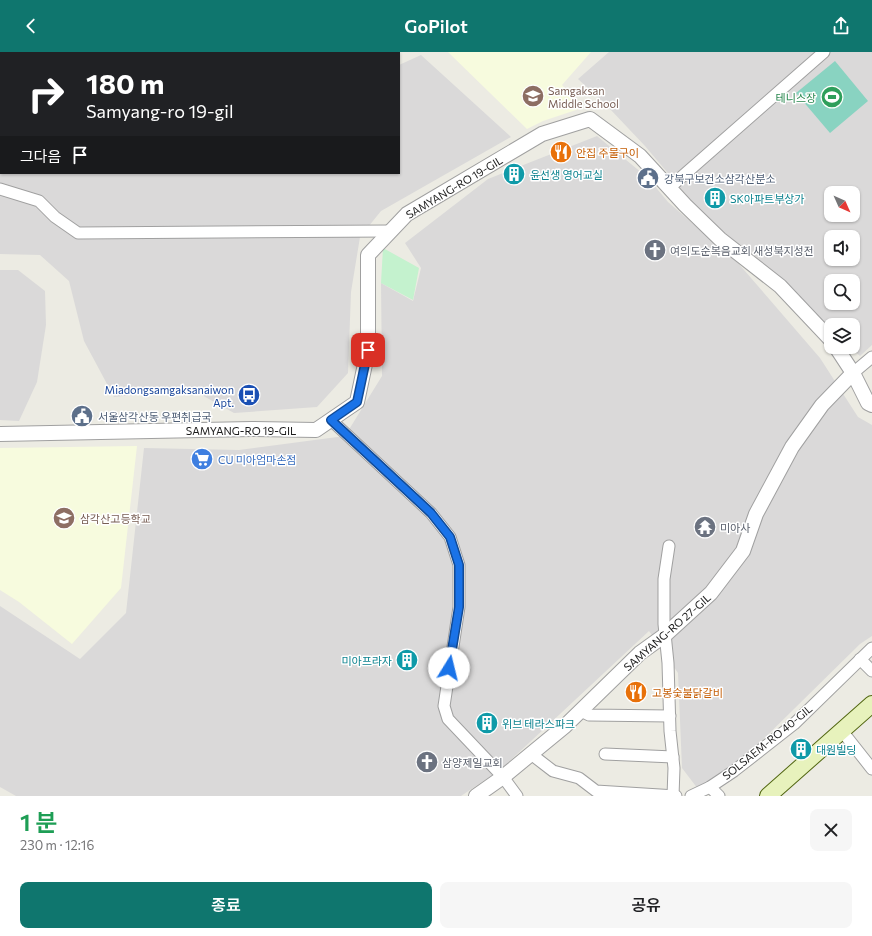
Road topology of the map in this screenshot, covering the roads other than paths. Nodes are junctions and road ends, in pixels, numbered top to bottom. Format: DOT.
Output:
graph roads {
  1 [pos="824,52"];
  2 [pos="669,188"];
  3 [pos="0,189"];
  4 [pos="390,231"];
  5 [pos="824,333"];
  6 [pos="841,354"];
  7 [pos="872,356"];
  8 [pos="853,373"];
  9 [pos="872,405"];
  10 [pos="331,420"];
  11 [pos="0,434"];
  12 [pos="669,546"];
  13 [pos="665,635"];
  14 [pos="872,648"];
  15 [pos="860,659"];
  16 [pos="872,671"];
  17 [pos="871,707"];
  18 [pos="581,711"];
  19 [pos="670,716"];
  20 [pos="842,731"];
  21 [pos="531,754"];
  22 [pos="605,754"];
  23 [pos="673,757"];
  24 [pos="872,769"];
  25 [pos="504,777"];
  26 [pos="710,787"];
  27 [pos="476,796"];
  28 [pos="517,796"];
  29 [pos="674,796"];
  30 [pos="691,796"];
  31 [pos="719,796"];
  32 [pos="768,796"];
  1 -- 2 [label="street"];
  2 -- 4 [label="street, SAMYANG-RO 19-GIL"];
  2 -- 5 [label="street, SAMYANG-RO 19-GIL"];
  3 -- 4 [label="street"];
  4 -- 10 [label="street, SAMYANG-RO 19-GIL"];
  6 -- 8 [label="street"];
  7 -- 8 [label="street"];
  8 -- 9 [label="street"];
  8 -- 13 [label="street, SAMYANG-RO 27-GIL"];
  10 -- 11 [label="street, SAMYANG-RO 19-GIL"];
  10 -- 25 [label="street"];
  12 -- 13 [label="street"];
  13 -- 18 [label="street, SAMYANG-RO 27-GIL"];
  13 -- 19 [label="street"];
  14 -- 15 [label="street, SOLSAEM-RO 40-GIL"];
  15 -- 16 [label="street"];
  15 -- 26 [label="street, SOLSAEM-RO 40-GIL"];
  17 -- 20 [label="main road"];
  18 -- 19 [label="street"];
  18 -- 21 [label="street, SAMYANG-RO 27-GIL"];
  19 -- 23 [label="street"];
  20 -- 24 [label="street"];
  20 -- 32 [label="main road"];
  21 -- 25 [label="street, SAMYANG-RO 27-GIL"];
  21 -- 29 [label="street"];
  22 -- 23 [label="street"];
  23 -- 29 [label="street"];
  25 -- 27 [label="street, SAMYANG-RO 27-GIL"];
  25 -- 28 [label="street"];
  26 -- 30 [label="street, SOLSAEM-RO 40-GIL"];
  26 -- 31 [label="street"];
}
